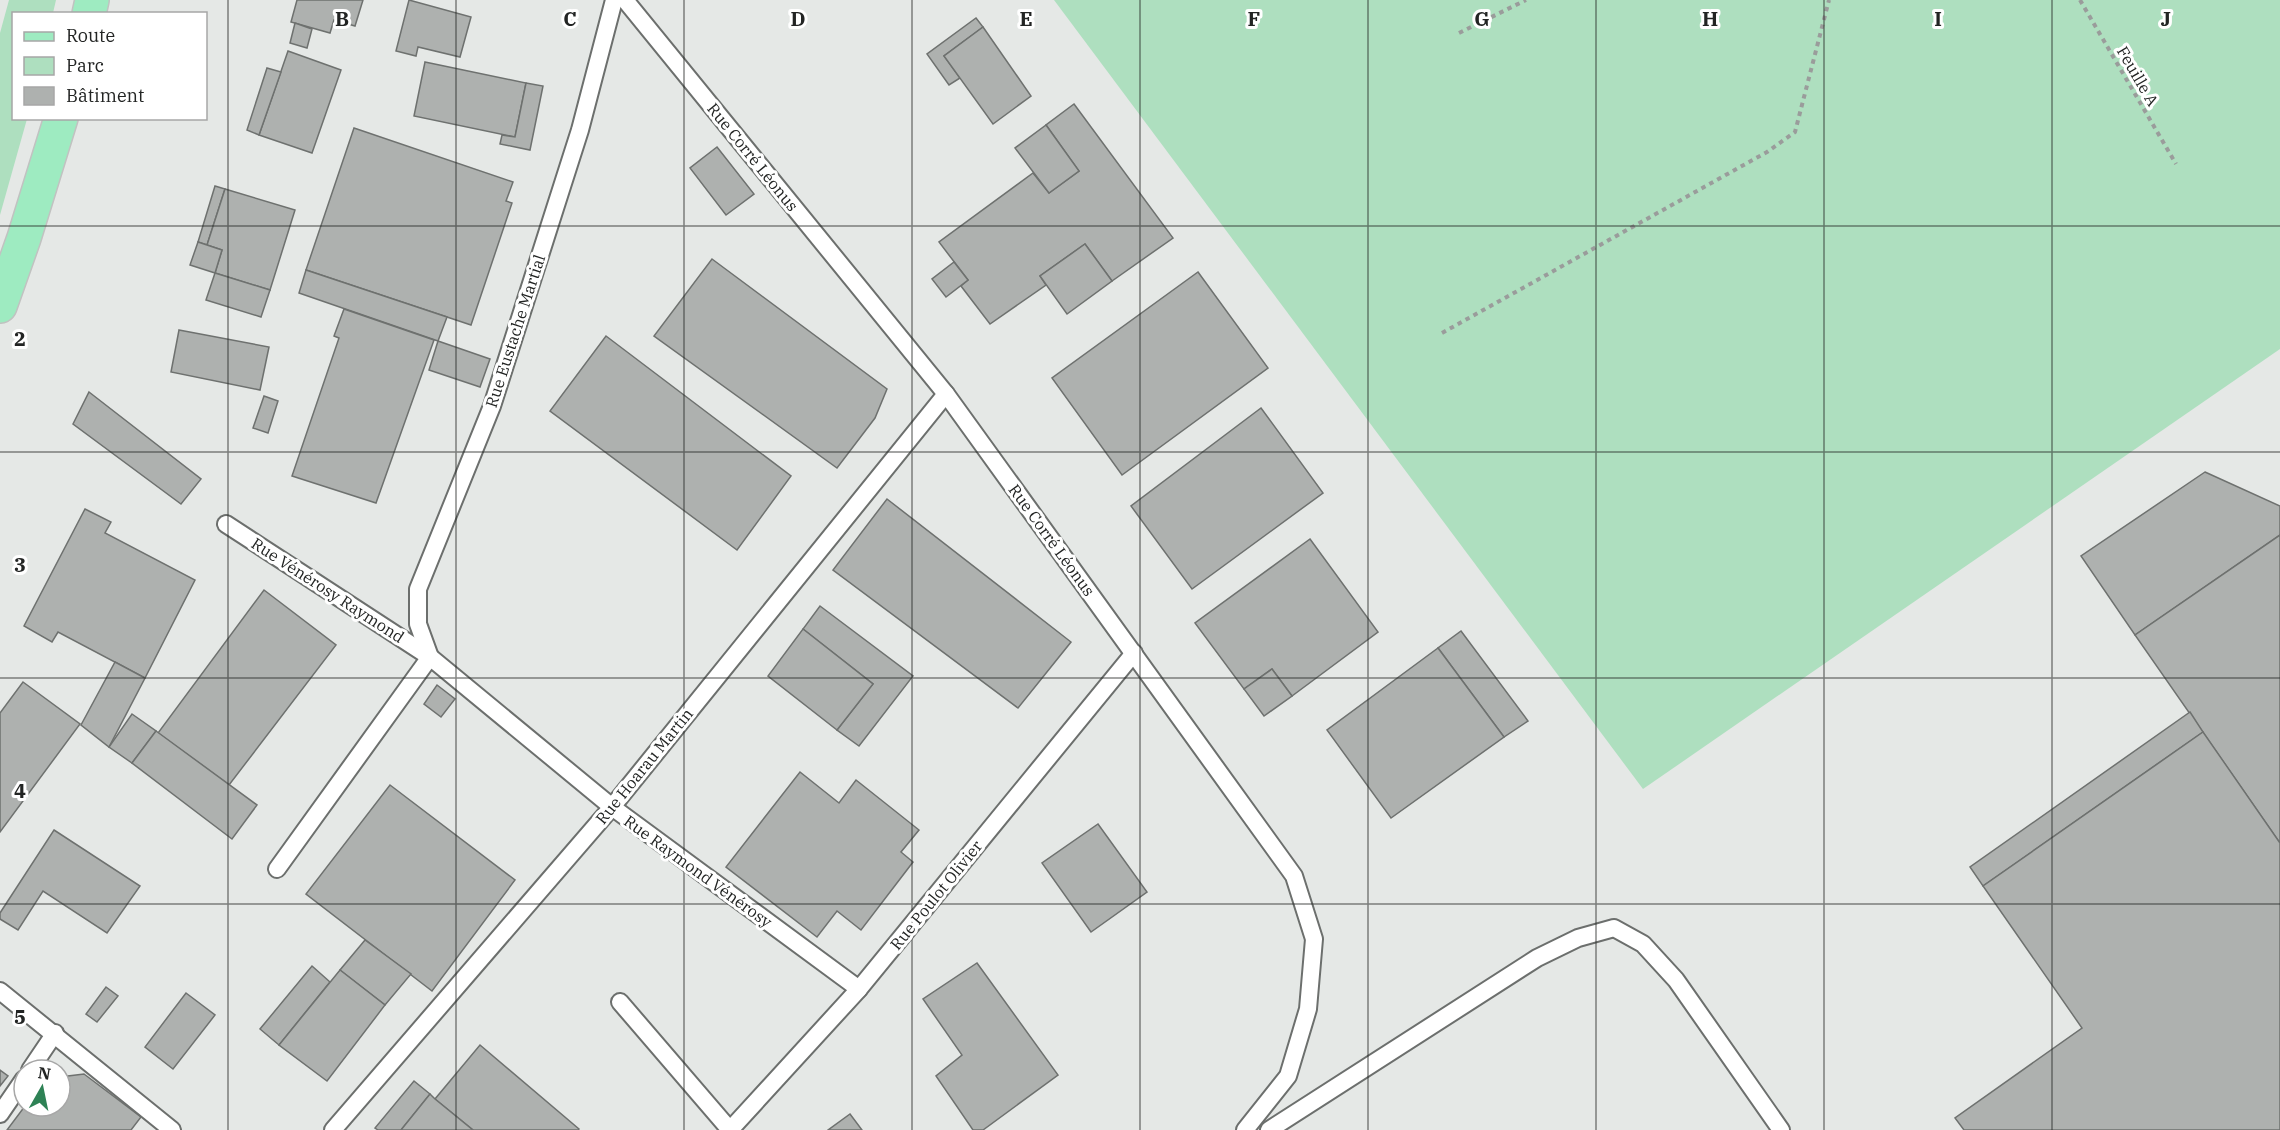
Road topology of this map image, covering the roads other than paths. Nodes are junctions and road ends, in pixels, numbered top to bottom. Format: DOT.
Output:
graph roads {
  1 [pos="614,0"];
  2 [pos="625,0"];
  3 [pos="60,120"];
  4 [pos="0,306"];
  5 [pos="946,394"];
  6 [pos="226,524"];
  7 [pos="1134,653"];
  8 [pos="430,657"];
  9 [pos="612,807"];
  10 [pos="277,869"];
  11 [pos="859,989"];
  12 [pos="0,991"];
  13 [pos="620,1002"];
  14 [pos="55,1033"];
  15 [pos="38,1058"];
  16 [pos="12,1096"];
  17 [pos="0,1114"];
  18 [pos="172,1130"];
  19 [pos="333,1130"];
  20 [pos="730,1130"];
  21 [pos="1245,1130"];
  22 [pos="1269,1130"];
  23 [pos="1781,1130"];
  1 -- 8 [label="lane, Rue Eustache Martial"];
  2 -- 5 [label="lane, Rue Corré Léonus"];
  3 -- 4 [label="main road"];
  5 -- 7 [label="lane, Rue Corré Léonus"];
  5 -- 9 [label="lane, Rue Hoarau Martin"];
  6 -- 8 [label="lane, Rue Vénérosy Raymond"];
  7 -- 11 [label="lane, Rue Poulot Olivier"];
  7 -- 21 [label="lane, Rue Corré Léonus"];
  8 -- 9 [label="lane, Rue Raymond Vénérosy"];
  8 -- 10 [label="lane"];
  9 -- 11 [label="lane, Rue Raymond Vénérosy"];
  9 -- 19 [label="lane, Rue Hoarau Martin"];
  11 -- 20 [label="lane, Rue Poulot Olivier"];
  12 -- 14 [label="lane"];
  13 -- 20 [label="lane"];
  14 -- 15 [label="lane"];
  14 -- 18 [label="lane"];
  16 -- 17 [label="lane"];
  22 -- 23 [label="lane"];
}
